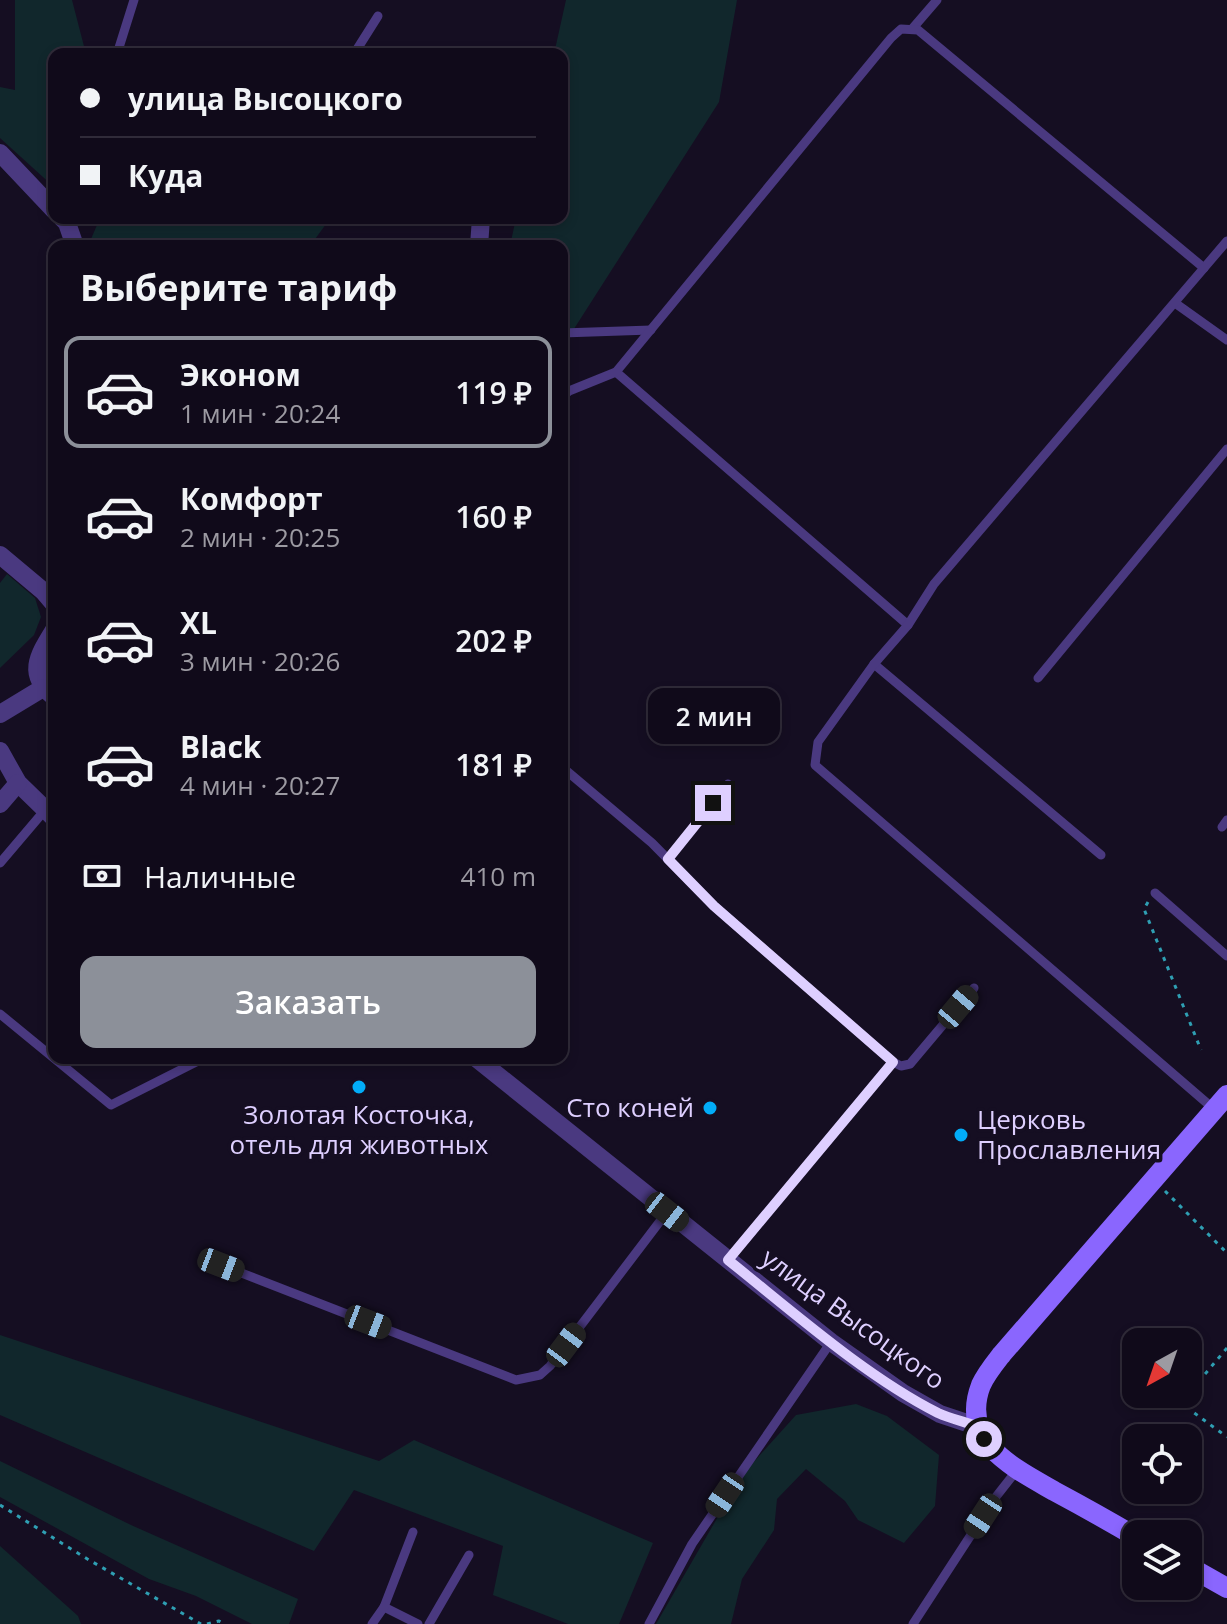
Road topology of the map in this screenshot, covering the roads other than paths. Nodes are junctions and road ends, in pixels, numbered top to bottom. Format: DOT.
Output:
graph roads {
  1 [pos="134,0"];
  2 [pos="937,0"];
  3 [pos="378,16"];
  4 [pos="912,29"];
  5 [pos="119,48"];
  6 [pos="358,48"];
  7 [pos="0,153"];
  8 [pos="48,201"];
  9 [pos="1227,241"];
  10 [pos="1204,268"];
  11 [pos="1175,303"];
  12 [pos="651,330"];
  13 [pos="568,333"];
  14 [pos="1227,340"];
  15 [pos="616,372"];
  16 [pos="568,392"];
  17 [pos="1227,449"];
  18 [pos="0,555"];
  19 [pos="48,597"];
  20 [pos="908,625"];
  21 [pos="48,641"];
  22 [pos="874,664"];
  23 [pos="1038,678"];
  24 [pos="48,693"];
  25 [pos="0,714"];
  26 [pos="0,751"];
  27 [pos="568,772"];
  28 [pos="18,783"];
  29 [pos="728,784"];
  30 [pos="0,804"];
  31 [pos="48,807"];
  32 [pos="48,812"];
  33 [pos="1101,855"];
  34 [pos="668,859"];
  35 [pos="0,863"];
  36 [pos="1155,893"];
  37 [pos="1227,956"];
  38 [pos="974,988"];
  39 [pos="0,1014"];
  40 [pos="48,1053"];
  41 [pos="893,1062"];
  42 [pos="61,1064"];
  43 [pos="192,1064"];
  44 [pos="483,1064"];
  45 [pos="1221,1103"];
  46 [pos="667,1212"];
  47 [pos="728,1260"];
  48 [pos="221,1265"];
  49 [pos="831,1342"];
  50 [pos="979,1427"];
  51 [pos="1017,1470"];
  52 [pos="1122,1529"];
  53 [pos="413,1532"];
  54 [pos="469,1555"];
  55 [pos="1202,1574"];
  56 [pos="1227,1588"];
  57 [pos="384,1607"];
  58 [pos="372,1624"];
  59 [pos="418,1624"];
  60 [pos="429,1624"];
  61 [pos="649,1624"];
  62 [pos="913,1624"];
  1 -- 5 [label="lane"];
  2 -- 4 [label="lane"];
  3 -- 6 [label="lane"];
  4 -- 10 [label="lane"];
  4 -- 12 [label="lane"];
  7 -- 8 [label="street"];
  9 -- 10 [label="lane"];
  10 -- 11 [label="lane"];
  11 -- 14 [label="lane"];
  11 -- 20 [label="lane"];
  12 -- 13 [label="lane"];
  12 -- 15 [label="lane"];
  15 -- 16 [label="lane"];
  15 -- 20 [label="lane"];
  17 -- 23 [label="lane"];
  18 -- 19 [label="street"];
  20 -- 22 [label="lane"];
  21 -- 24 [label="street"];
  22 -- 33 [label="lane"];
  22 -- 45 [label="lane"];
  24 -- 25 [label="street"];
  26 -- 28 [label="street"];
  27 -- 34 [label="lane"];
  28 -- 30 [label="street"];
  28 -- 31 [label="street"];
  29 -- 34 [label="lane"];
  32 -- 35 [label="lane"];
  34 -- 41 [label="lane"];
  36 -- 37 [label="lane"];
  38 -- 41 [label="lane"];
  39 -- 40 [label="lane"];
  41 -- 47 [label="lane"];
  42 -- 43 [label="lane"];
  44 -- 46 [label="street, улица Высоцкого"];
  45 -- 50 [label="main road"];
  46 -- 47 [label="street, улица Высоцкого"];
  46 -- 48 [label="lane"];
  47 -- 49 [label="street, улица Высоцкого"];
  49 -- 50 [label="street, улица Высоцкого"];
  49 -- 61 [label="lane"];
  50 -- 51 [label="main road"];
  51 -- 52 [label="main road"];
  51 -- 62 [label="lane"];
  53 -- 57 [label="lane"];
  54 -- 60 [label="lane"];
  55 -- 56 [label="main road"];
  57 -- 58 [label="lane"];
  57 -- 59 [label="lane"];
}
